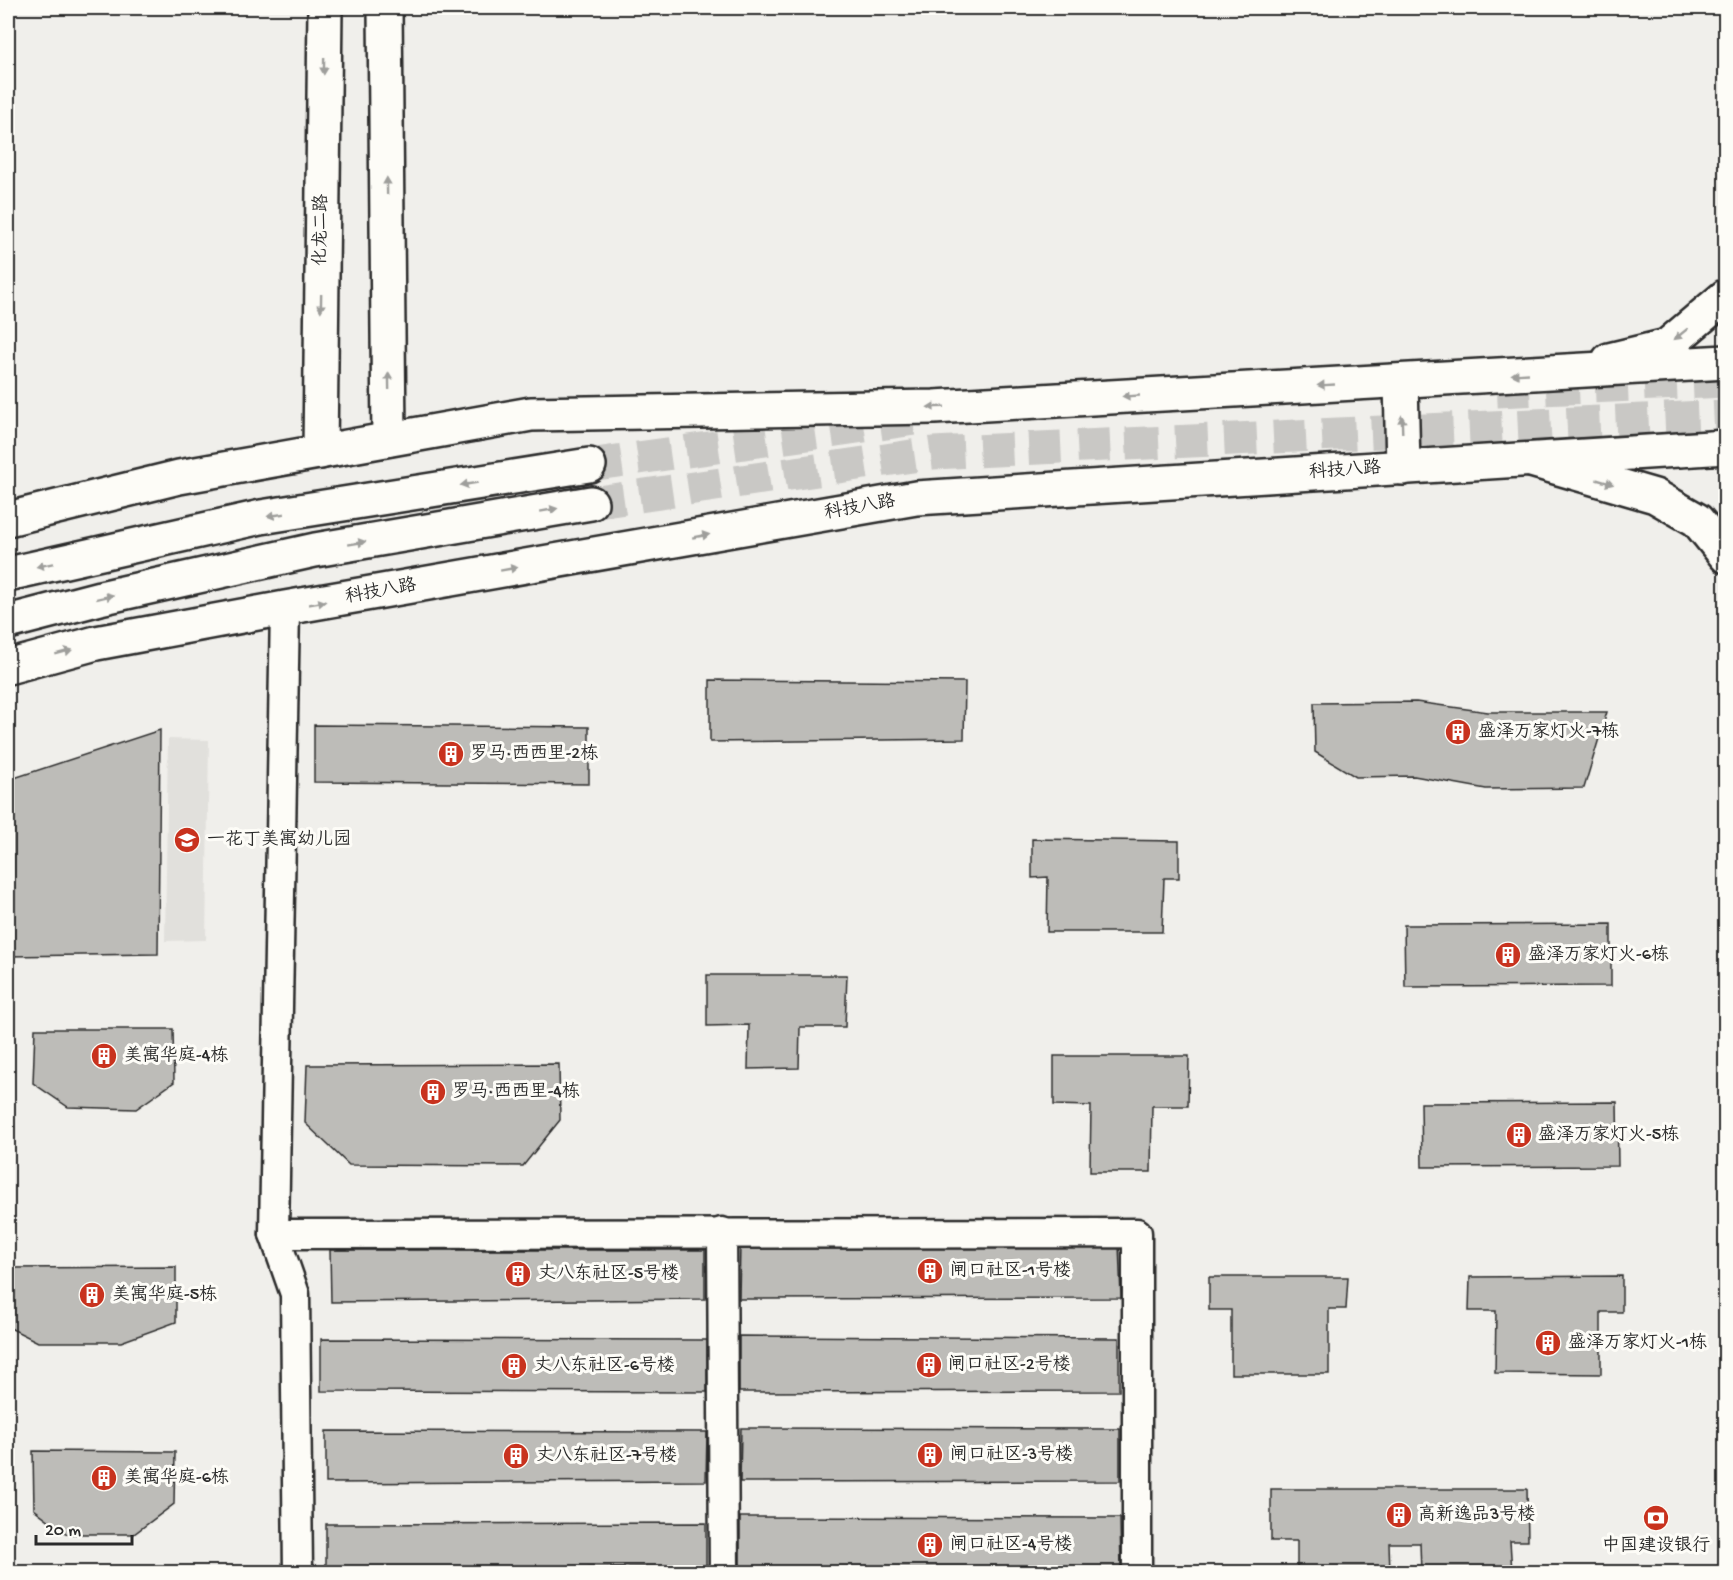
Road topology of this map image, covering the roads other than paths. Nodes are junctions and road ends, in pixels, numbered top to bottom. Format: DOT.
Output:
graph roads {
  1 [pos="325,8"];
  2 [pos="385,8"];
  3 [pos="1725,296"];
  4 [pos="1725,362"];
  5 [pos="1560,372"];
  6 [pos="1401,381"];
  7 [pos="389,440"];
  8 [pos="1725,447"];
  9 [pos="320,452"];
  10 [pos="1529,460"];
  11 [pos="589,465"];
  12 [pos="1403,468"];
  13 [pos="591,503"];
  14 [pos="8,519"];
  15 [pos="1725,556"];
  16 [pos="8,574"];
  17 [pos="285,608"];
  18 [pos="8,621"];
  19 [pos="8,667"];
  20 [pos="722,1232"];
  21 [pos="274,1234"];
  22 [pos="298,1572"];
  23 [pos="724,1572"];
  24 [pos="1137,1572"];
  1 -- 9 [label="main road, 化龙二路, one-way"];
  7 -- 2 [label="main road, one-way"];
  3 -- 5 [label="main road, one-way"];
  4 -- 5 [label="main road"];
  5 -- 6 [label="main road, one-way"];
  6 -- 7 [label="main road, one-way"];
  12 -- 6 [label="main road, one-way"];
  7 -- 9 [label="main road"];
  8 -- 10 [label="main road, 科技八路"];
  9 -- 14 [label="main road"];
  10 -- 12 [label="main road, 科技八路"];
  10 -- 15 [label="main road, one-way"];
  11 -- 16 [label="main road, one-way"];
  17 -- 12 [label="main road, 科技八路, one-way"];
  18 -- 13 [label="main road, one-way"];
  19 -- 17 [label="main road, 科技八路, one-way"];
  17 -- 21 [label="street"];
  20 -- 21 [label="street"];
  20 -- 23 [label="street"];
  20 -- 24 [label="street"];
  21 -- 22 [label="street"];
}
